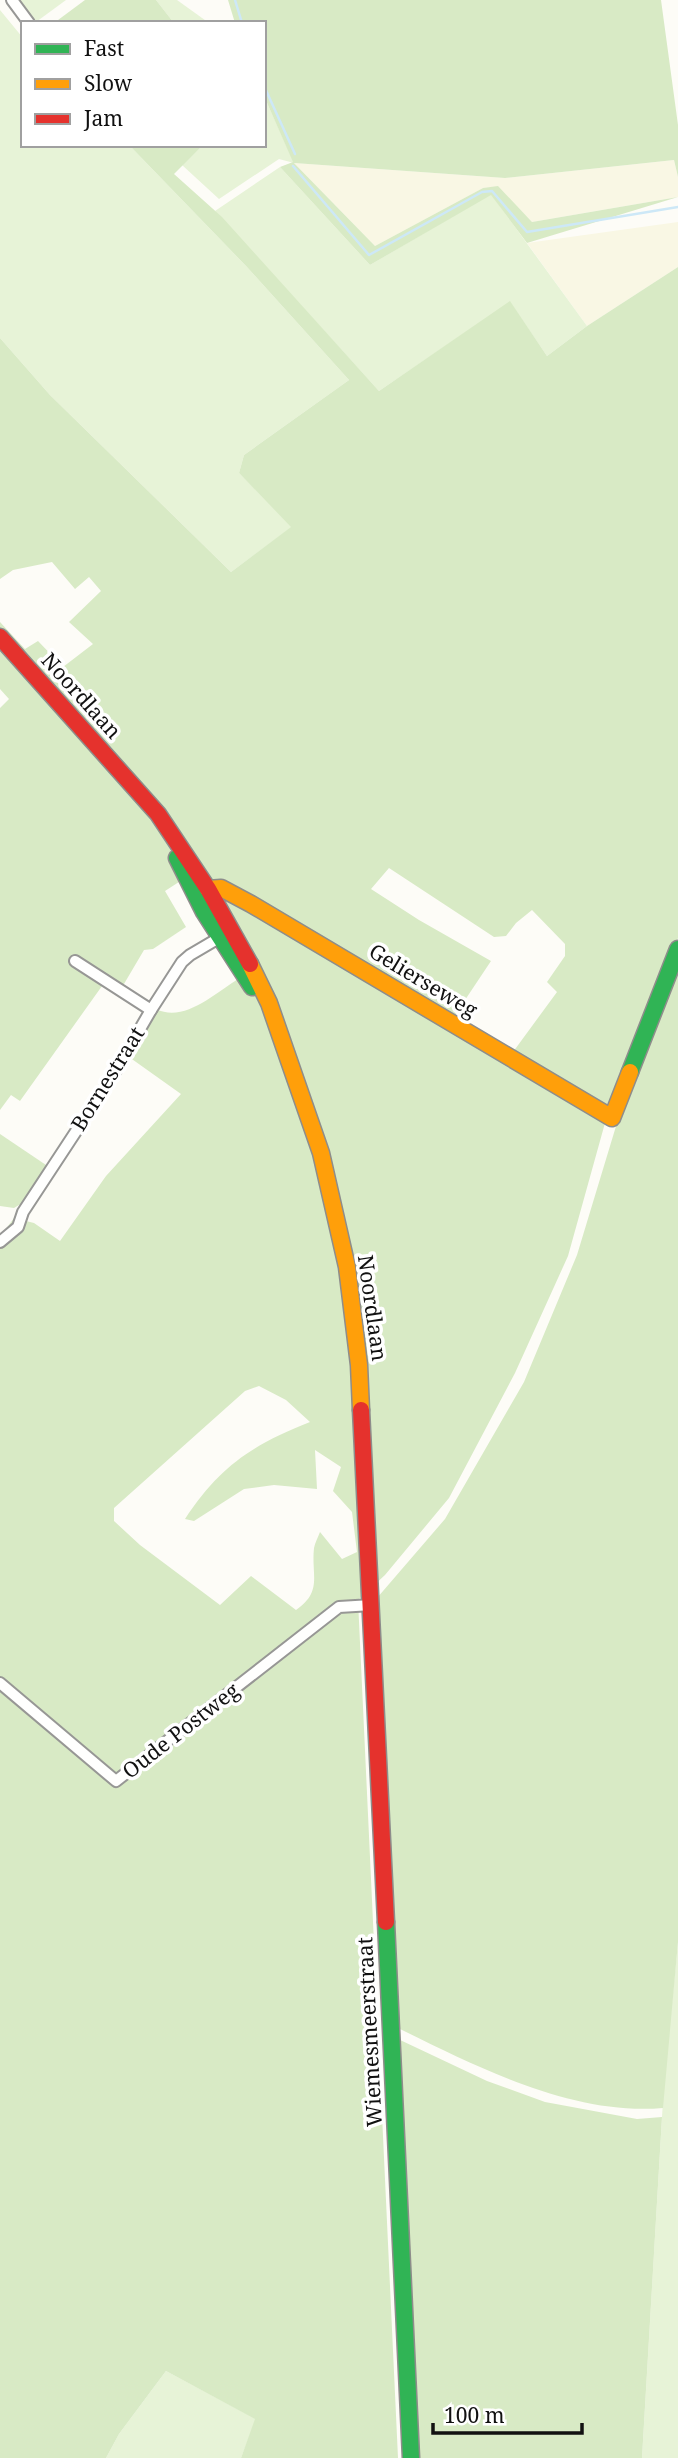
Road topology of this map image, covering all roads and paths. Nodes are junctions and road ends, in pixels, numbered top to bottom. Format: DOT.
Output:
graph roads {
  1 [pos="12,0"];
  2 [pos="28,21"];
  3 [pos="0,637"];
  4 [pos="131,783"];
  5 [pos="208,889"];
  6 [pos="226,934"];
  7 [pos="678,949"];
  8 [pos="75,961"];
  9 [pos="151,1010"];
  10 [pos="0,1242"];
  11 [pos="372,1605"];
  12 [pos="0,1683"];
  13 [pos="411,2458"];
  1 -- 2 [label="street"];
  3 -- 4 [label="main road, Noordlaan"];
  4 -- 5 [label="main road, Noordlaan"];
  4 -- 6 [label="main road, Noordlaan"];
  5 -- 6 [label="main road, Noordlaan"];
  5 -- 7 [label="main road, Gelierseweg"];
  6 -- 9 [label="street, Bornestraat"];
  6 -- 11 [label="main road, Noordlaan"];
  8 -- 9 [label="street"];
  9 -- 10 [label="street, Bornestraat"];
  11 -- 12 [label="street, Oude Postweg"];
  11 -- 13 [label="main road, Wiemesmeerstraat"];
}
